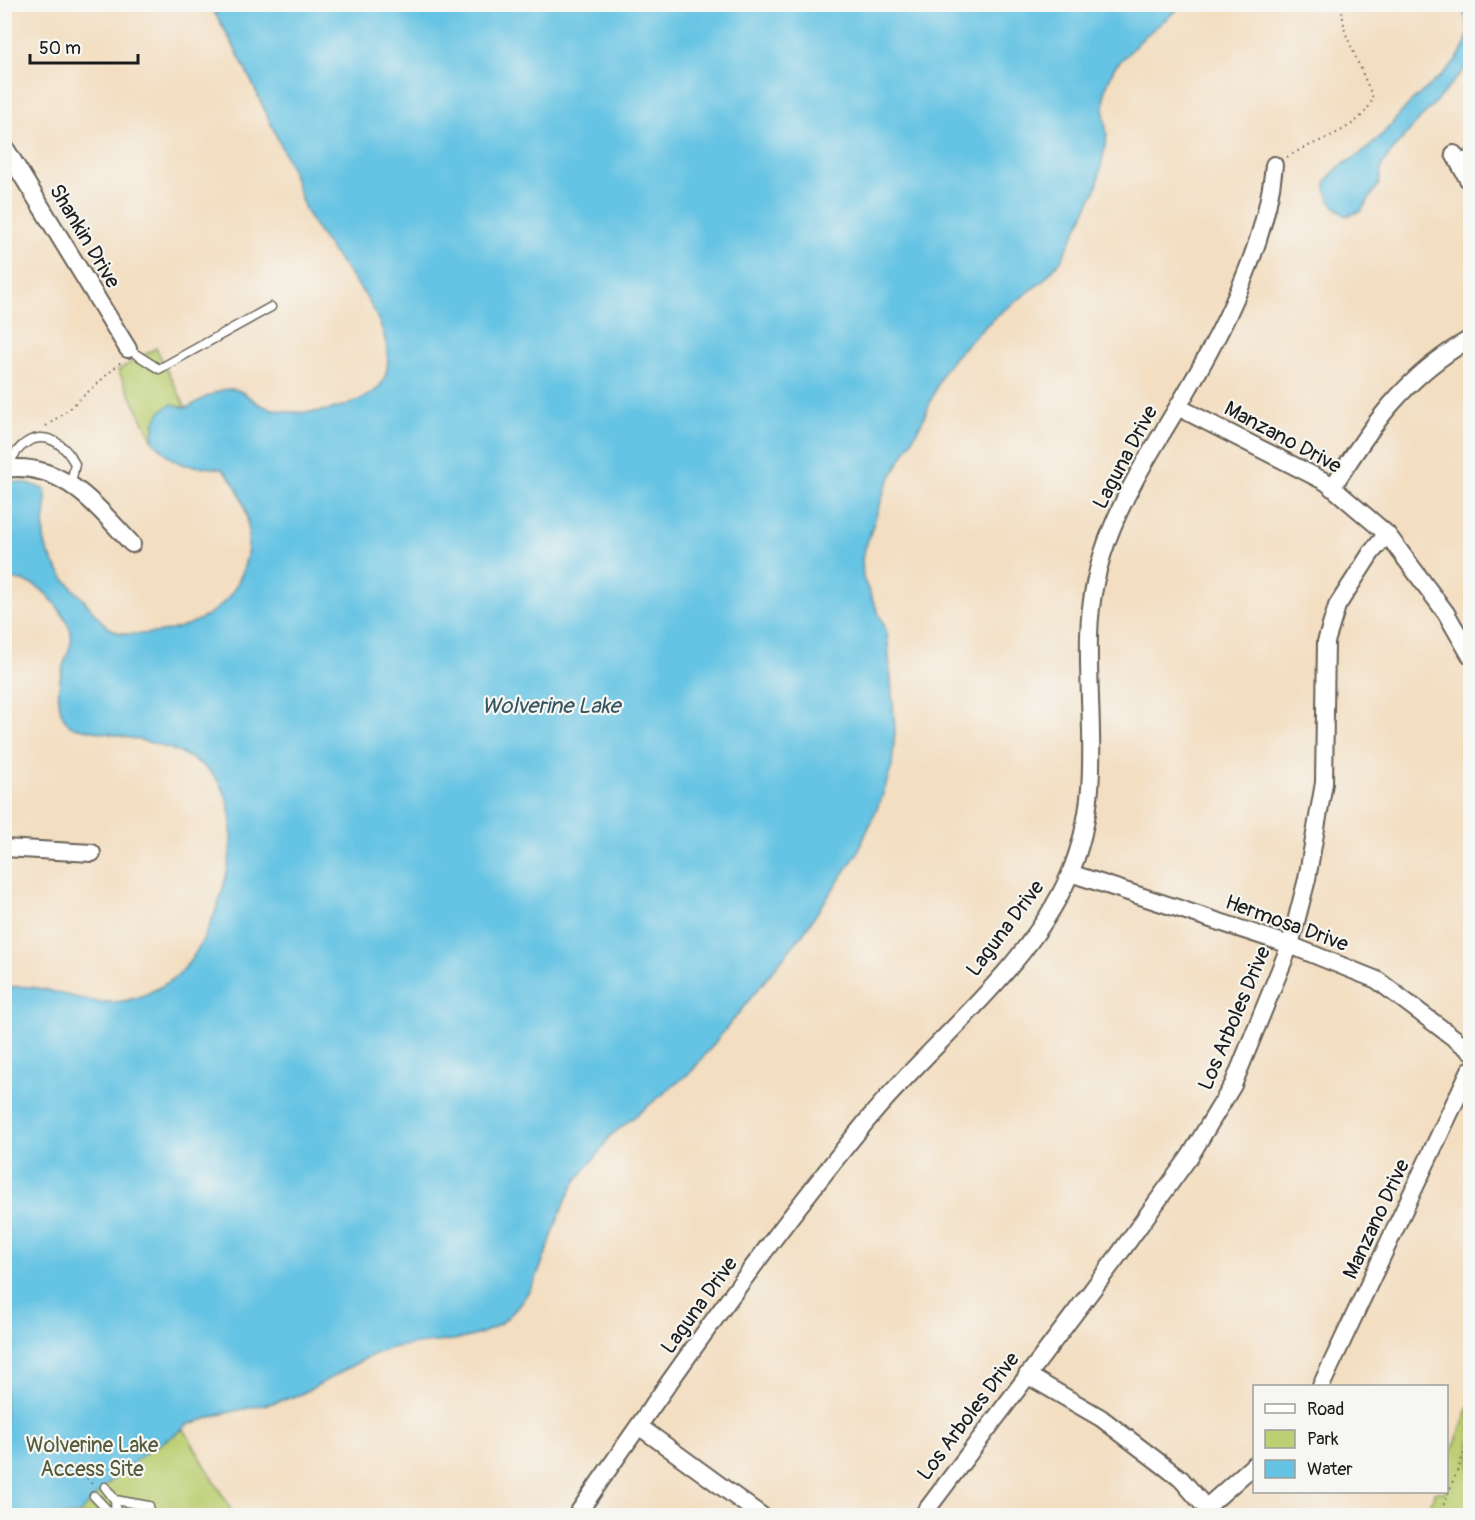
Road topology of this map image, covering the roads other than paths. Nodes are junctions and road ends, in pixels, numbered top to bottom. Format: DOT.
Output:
graph roads {
  1 [pos="4,146"];
  2 [pos="1461,156"];
  3 [pos="1274,165"];
  4 [pos="1470,183"];
  5 [pos="271,307"];
  6 [pos="1470,339"];
  7 [pos="128,348"];
  8 [pos="1178,406"];
  9 [pos="6,469"];
  10 [pos="71,483"];
  11 [pos="1332,488"];
  12 [pos="1387,534"];
  13 [pos="132,544"];
  14 [pos="1470,655"];
  15 [pos="4,848"];
  16 [pos="92,853"];
  17 [pos="1070,873"];
  18 [pos="1290,945"];
  19 [pos="1470,1050"];
  20 [pos="1470,1070"];
  21 [pos="1027,1375"];
  22 [pos="1321,1385"];
  23 [pos="640,1427"];
  24 [pos="1253,1466"];
  25 [pos="105,1486"];
  26 [pos="94,1496"];
  27 [pos="115,1500"];
  28 [pos="1210,1511"];
  29 [pos="115,1515"];
  30 [pos="146,1515"];
  31 [pos="576,1515"];
  32 [pos="762,1515"];
  33 [pos="922,1515"];
  1 -- 7 [label="street, Shankin Drive"];
  2 -- 4 [label="street"];
  3 -- 8 [label="street, Laguna Drive"];
  5 -- 7 [label="lane"];
  6 -- 11 [label="street"];
  8 -- 11 [label="street, Manzano Drive"];
  8 -- 17 [label="street, Laguna Drive"];
  9 -- 10 [label="street"];
  9 -- 10 [label="lane"];
  10 -- 13 [label="street"];
  11 -- 12 [label="street, Manzano Drive"];
  12 -- 14 [label="street, Manzano Drive"];
  12 -- 18 [label="street, Los Arboles Drive"];
  15 -- 16 [label="street"];
  17 -- 18 [label="street, Hermosa Drive"];
  17 -- 23 [label="street, Laguna Drive"];
  18 -- 19 [label="street, Hermosa Drive"];
  18 -- 21 [label="street, Los Arboles Drive"];
  20 -- 22 [label="street, Manzano Drive"];
  21 -- 28 [label="street"];
  21 -- 33 [label="street, Los Arboles Drive"];
  23 -- 31 [label="street, Laguna Drive"];
  23 -- 32 [label="street"];
  24 -- 28 [label="street"];
  25 -- 27 [label="lane"];
  26 -- 29 [label="lane"];
  27 -- 29 [label="lane"];
  27 -- 30 [label="lane"];
}
